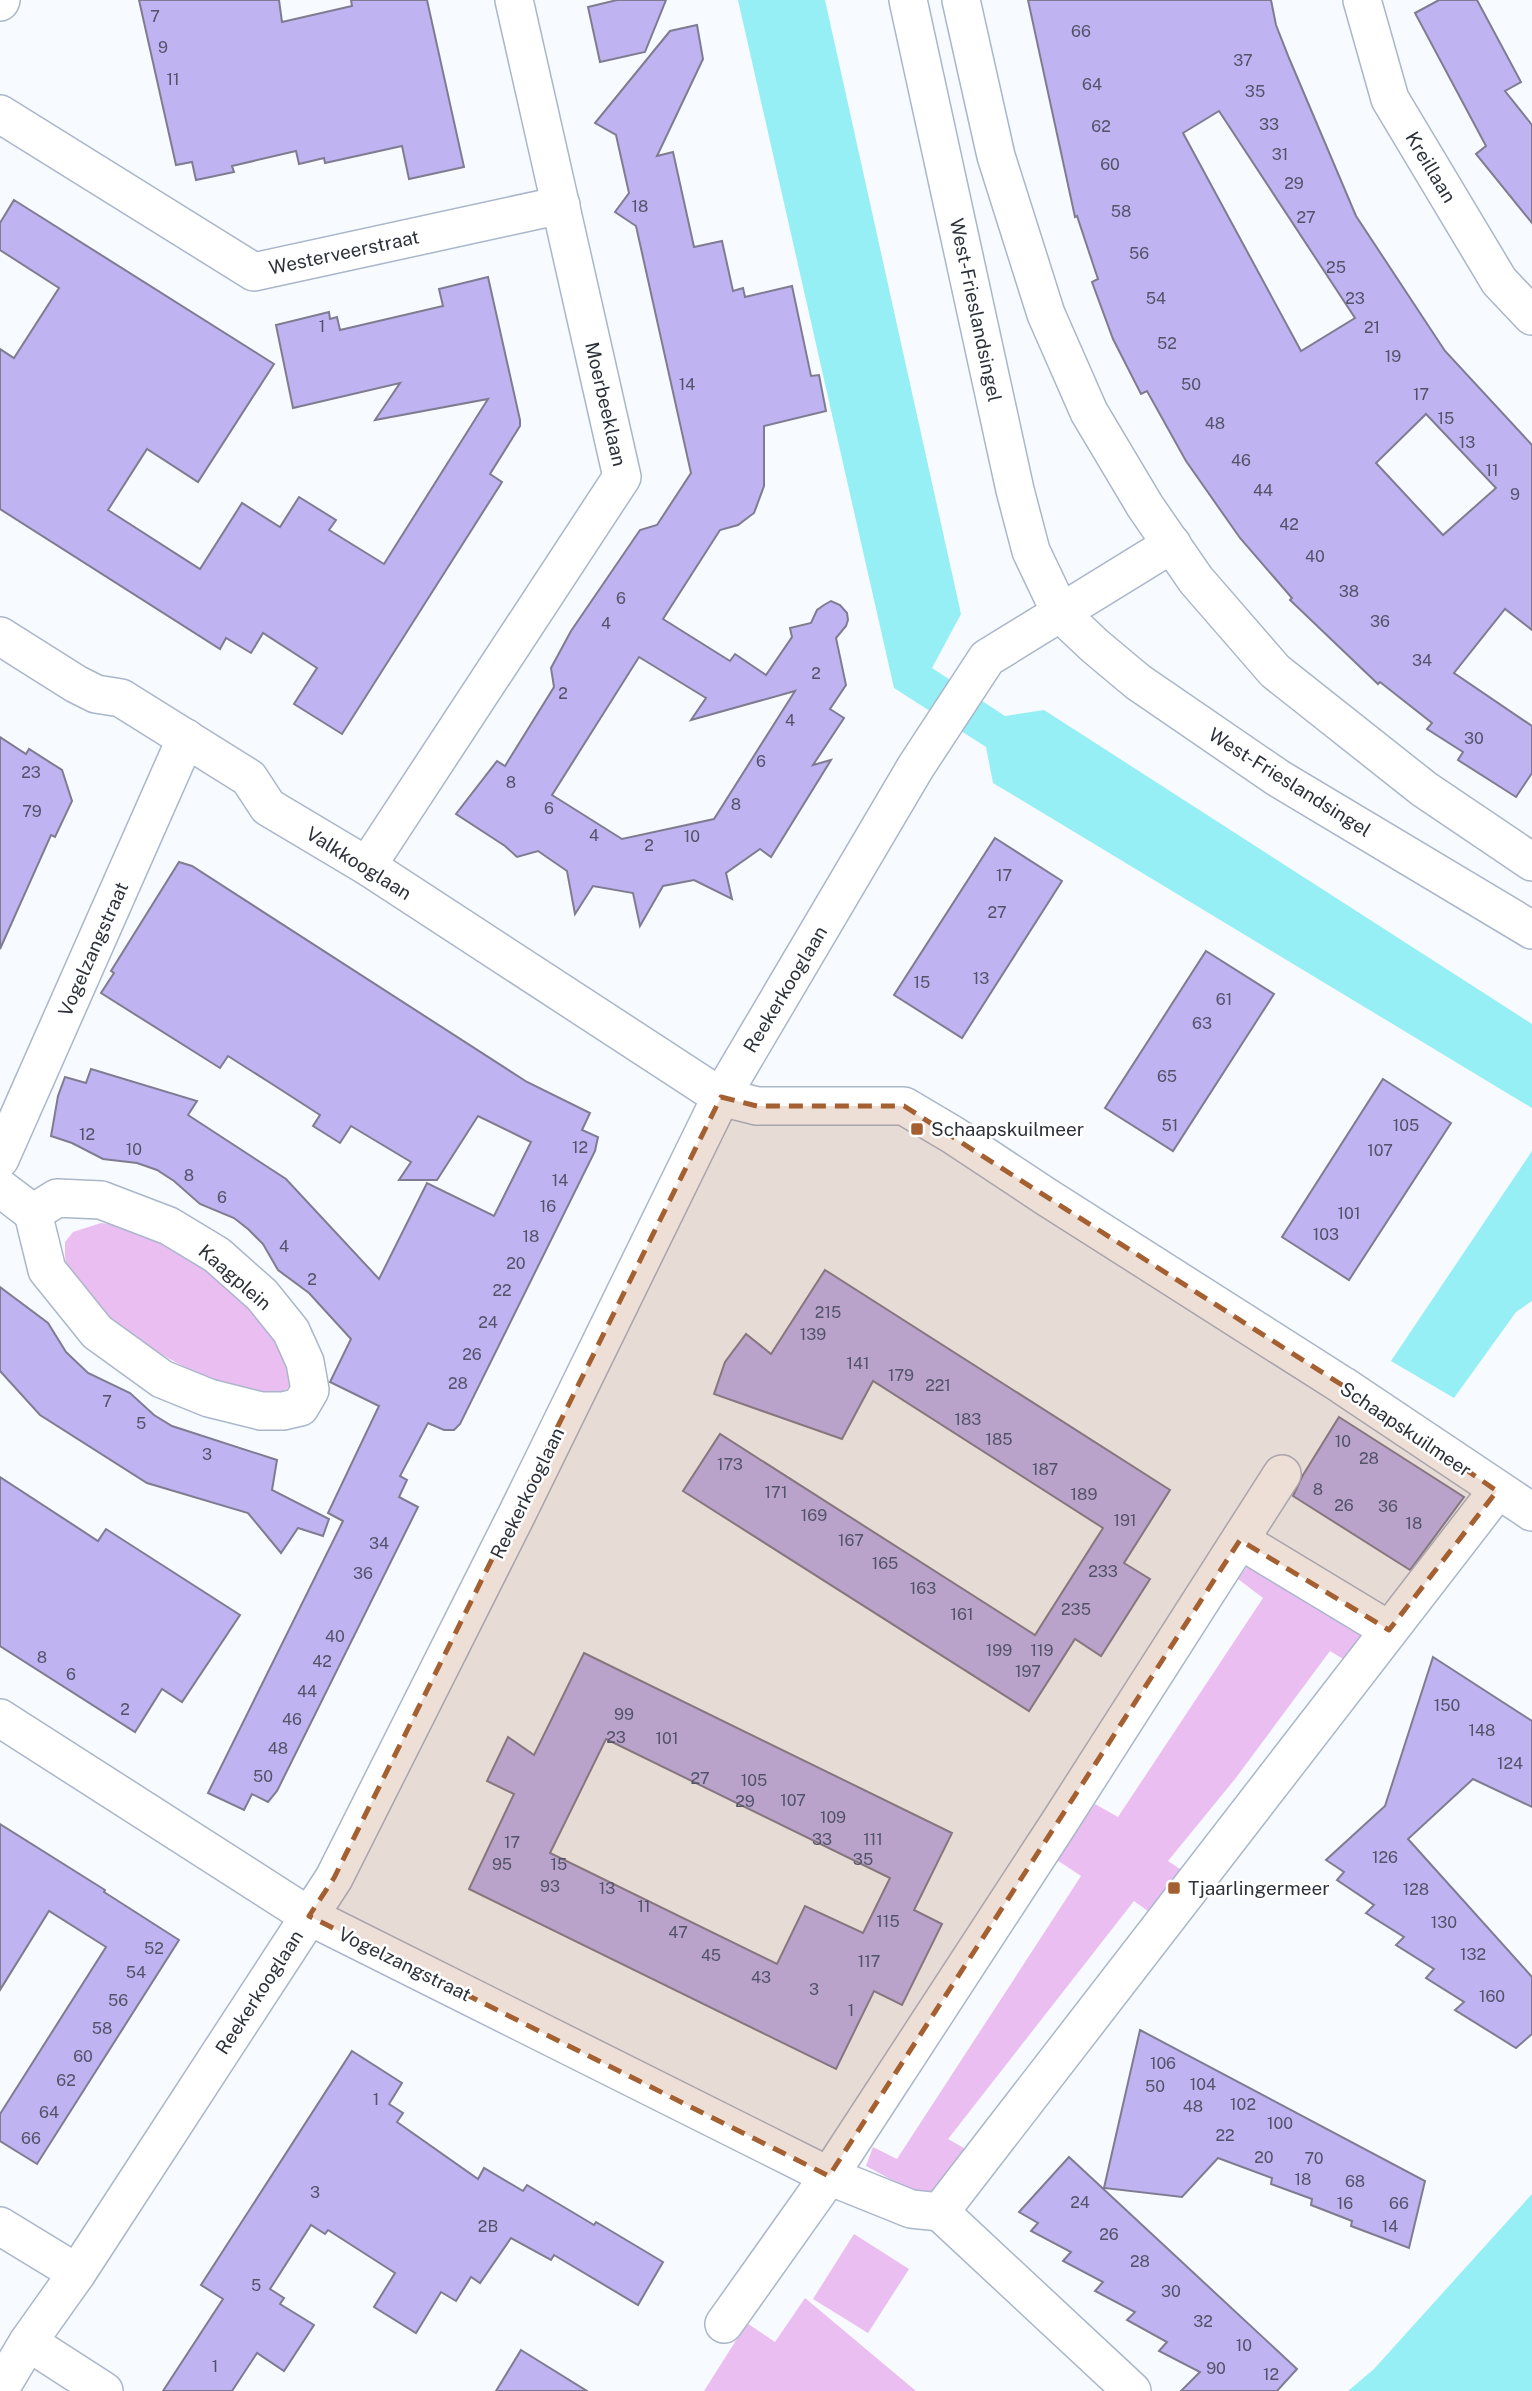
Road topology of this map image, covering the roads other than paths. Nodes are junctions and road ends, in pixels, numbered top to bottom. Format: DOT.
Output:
graph roads {
  1 [pos="514,0"];
  2 [pos="908,0"];
  3 [pos="961,0"];
  4 [pos="1362,0"];
  5 [pos="0,114"];
  6 [pos="561,205"];
  7 [pos="1532,316"];
  8 [pos="1172,544"];
  9 [pos="1061,614"];
  10 [pos="0,636"];
  11 [pos="186,738"];
  12 [pos="1532,862"];
  13 [pos="367,866"];
  14 [pos="1532,930"];
  15 [pos="721,1097"];
  16 [pos="0,1159"];
  17 [pos="0,1188"];
  18 [pos="33,1213"];
  19 [pos="1282,1474"];
  20 [pos="1497,1490"];
  21 [pos="1532,1512"];
  22 [pos="1240,1540"];
  23 [pos="1389,1630"];
  24 [pos="0,1718"];
  25 [pos="309,1916"];
  26 [pos="829,2176"];
  27 [pos="940,2212"];
  28 [pos="0,2226"];
  29 [pos="77,2273"];
  30 [pos="723,2324"];
  31 [pos="27,2342"];
  32 [pos="0,2389"];
  33 [pos="104,2391"];
  34 [pos="1132,2391"];
  1 -- 6 [label="street, Moerbeeklaan"];
  2 -- 9 [label="street, West-Frieslandsingel"];
  3 -- 8 [label="street"];
  4 -- 7 [label="street, Kreillaan"];
  5 -- 6 [label="street, Westerveerstraat"];
  6 -- 13 [label="street, Moerbeeklaan"];
  8 -- 9 [label="street"];
  8 -- 12 [label="street"];
  9 -- 14 [label="street, West-Frieslandsingel"];
  9 -- 15 [label="street, Reekerkooglaan"];
  10 -- 11 [label="street, Valkkooglaan"];
  11 -- 13 [label="street, Valkkooglaan"];
  11 -- 16 [label="street, Vogelzangstraat"];
  13 -- 15 [label="street, Valkkooglaan"];
  15 -- 20 [label="street, Schaapskuilmeer"];
  15 -- 25 [label="street, Reekerkooglaan"];
  17 -- 18 [label="street"];
  18 -- 18 [label="street, Kaagplein"];
  19 -- 22 [label="street"];
  20 -- 21 [label="street, Schaapskuilmeer"];
  20 -- 23 [label="street"];
  22 -- 23 [label="street"];
  22 -- 26 [label="street"];
  23 -- 27 [label="street"];
  24 -- 25 [label="street, Vogelzangstraat"];
  25 -- 26 [label="street, Vogelzangstraat"];
  25 -- 29 [label="street, Reekerkooglaan"];
  26 -- 27 [label="street"];
  26 -- 30 [label="street"];
  27 -- 34 [label="street"];
  28 -- 29 [label="street"];
  29 -- 31 [label="street, Reekerkooglaan"];
  31 -- 32 [label="street, Reekerkooglaan"];
  31 -- 33 [label="street"];
}
